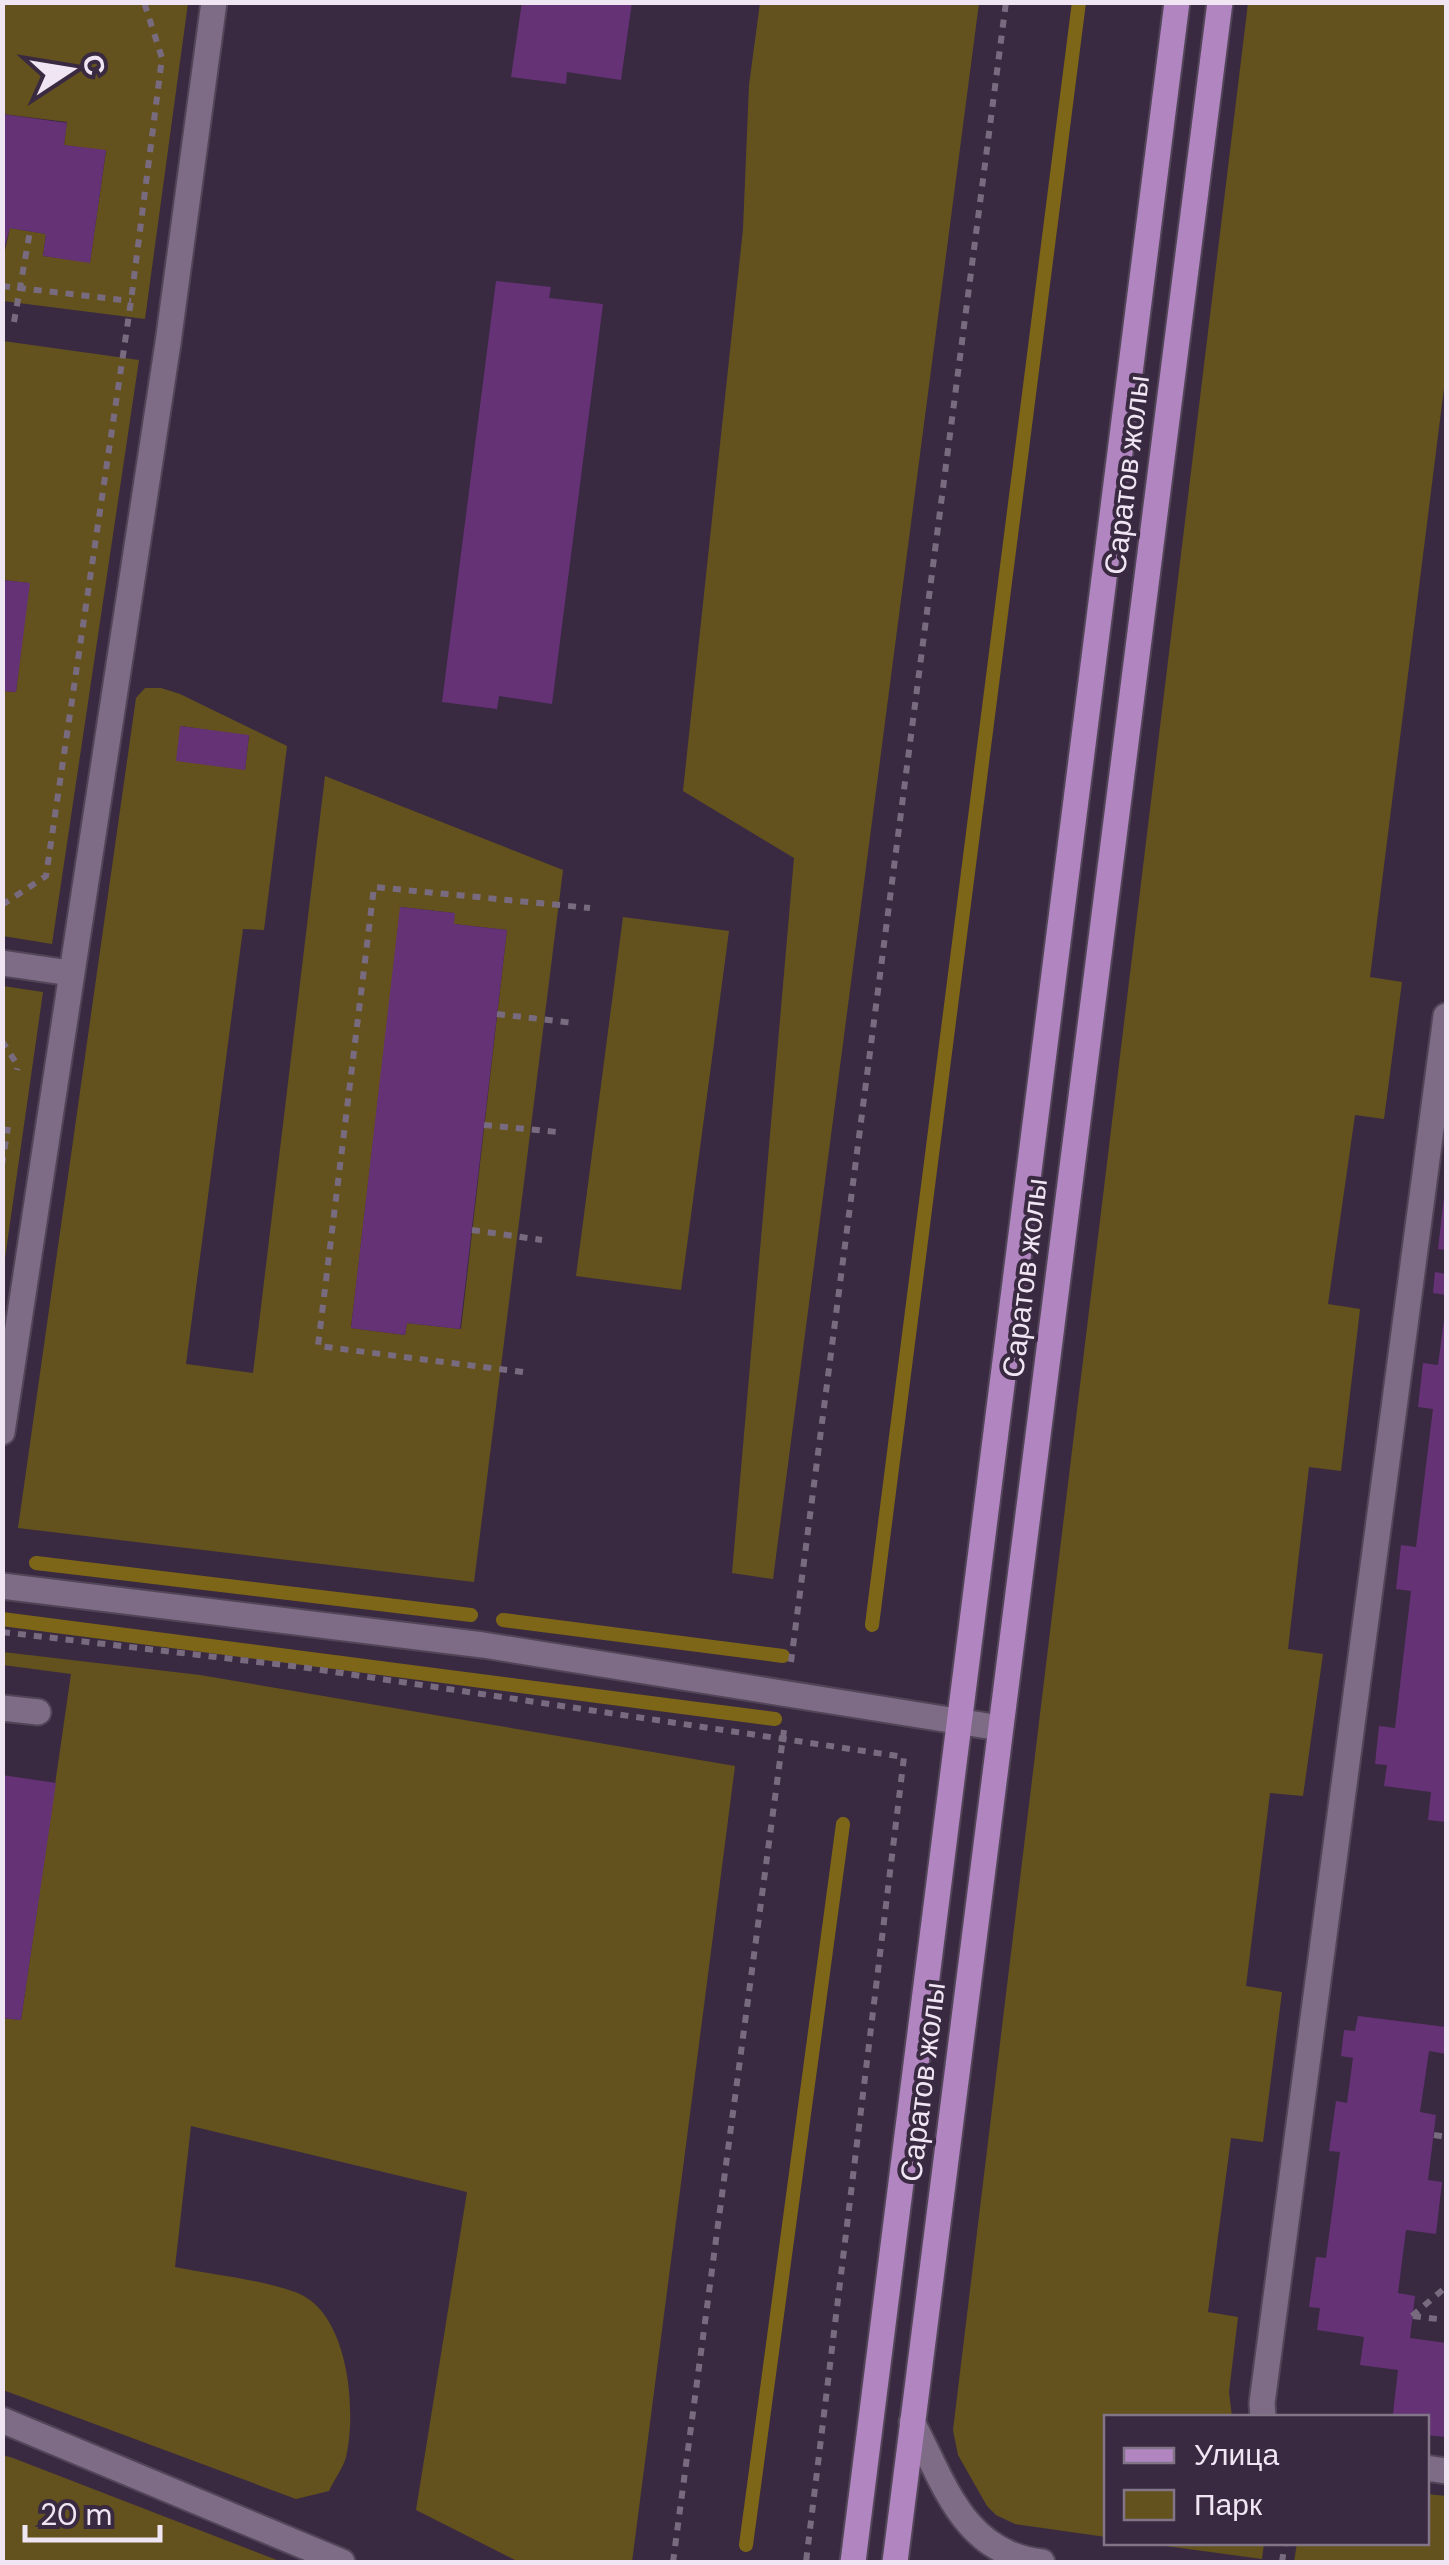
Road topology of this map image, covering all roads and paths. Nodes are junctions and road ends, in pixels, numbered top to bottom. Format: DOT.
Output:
graph roads {
  1 [pos="144,2"];
  2 [pos="214,2"];
  3 [pos="1006,2"];
  4 [pos="1177,2"];
  5 [pos="1220,2"];
  6 [pos="30,231"];
  7 [pos="2,286"];
  8 [pos="21,288"];
  9 [pos="131,302"];
  10 [pos="14,322"];
  11 [pos="2,906"];
  12 [pos="590,908"];
  13 [pos="2,963"];
  14 [pos="70,973"];
  15 [pos="497,1014"];
  16 [pos="1446,1016"];
  17 [pos="574,1023"];
  18 [pos="2,1041"];
  19 [pos="16,1082"];
  20 [pos="10,1115"];
  21 [pos="484,1125"];
  22 [pos="558,1132"];
  23 [pos="2,1165"];
  24 [pos="472,1230"];
  25 [pos="542,1240"];
  26 [pos="524,1372"];
  27 [pos="2,1432"];
  28 [pos="2,1586"];
  29 [pos="2,1632"];
  30 [pos="787,1694"];
  31 [pos="2,1708"];
  32 [pos="38,1712"];
  33 [pos="959,1722"];
  34 [pos="1000,1728"];
  35 [pos="782,1741"];
  36 [pos="1434,2135"];
  37 [pos="1446,2136"];
  38 [pos="1446,2287"];
  39 [pos="1446,2320"];
  40 [pos="1263,2415"];
  41 [pos="2,2420"];
  42 [pos="912,2422"];
  43 [pos="342,2562"];
  44 [pos="673,2562"];
  45 [pos="806,2562"];
  46 [pos="852,2562"];
  47 [pos="894,2562"];
  48 [pos="1042,2562"];
  1 -- 9 [label="path"];
  2 -- 14 [label="street"];
  3 -- 30 [label="path"];
  4 -- 33 [label="main road, Саратов жолы"];
  5 -- 34 [label="main road, Саратов жолы"];
  6 -- 8 [label="path"];
  7 -- 8 [label="path"];
  8 -- 9 [label="path"];
  8 -- 10 [label="path"];
  9 -- 11 [label="path"];
  12 -- 26 [label="path"];
  13 -- 14 [label="street"];
  14 -- 27 [label="street"];
  15 -- 17 [label="path"];
  16 -- 40 [label="street"];
  18 -- 19 [label="path"];
  20 -- 23 [label="path"];
  21 -- 22 [label="path"];
  24 -- 25 [label="path"];
  28 -- 30 [label="street"];
  29 -- 35 [label="path"];
  30 -- 33 [label="street"];
  30 -- 35 [label="path"];
  31 -- 32 [label="street"];
  33 -- 34 [label="street"];
  33 -- 46 [label="main road, Саратов жолы"];
  34 -- 42 [label="main road, Саратов жолы"];
  35 -- 44 [label="path"];
  35 -- 45 [label="path"];
  36 -- 37 [label="path"];
  38 -- 39 [label="path"];
  41 -- 43 [label="street"];
  42 -- 47 [label="main road, Саратов жолы"];
  42 -- 48 [label="street"];
}
